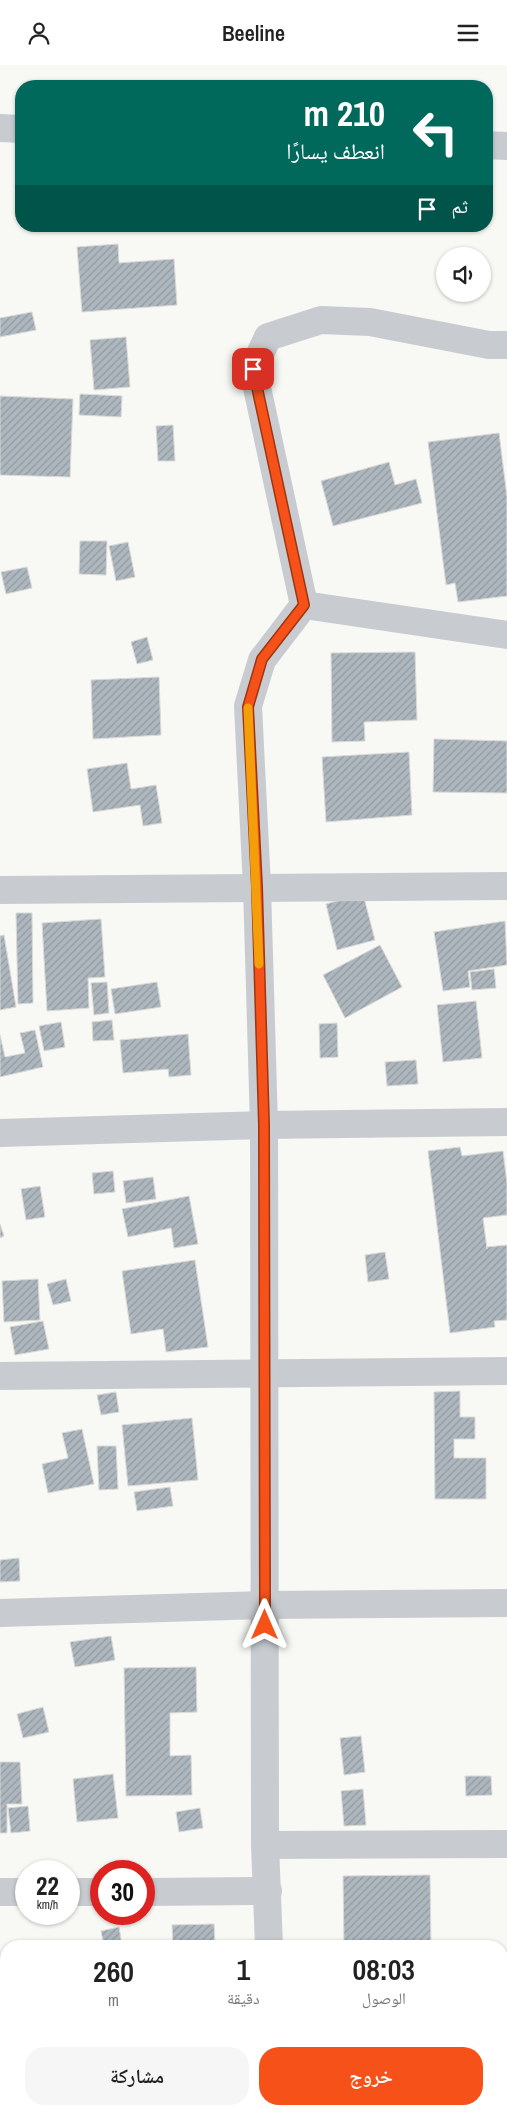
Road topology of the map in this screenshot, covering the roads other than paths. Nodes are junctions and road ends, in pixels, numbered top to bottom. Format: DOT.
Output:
graph roads {
  1 [pos="0,128"];
  2 [pos="15,129"];
  3 [pos="493,145"];
  4 [pos="507,146"];
  5 [pos="507,345"];
  6 [pos="304,605"];
  7 [pos="507,635"];
  8 [pos="507,886"];
  9 [pos="257,887"];
  10 [pos="0,890"];
  11 [pos="507,1122"];
  12 [pos="264,1125"];
  13 [pos="0,1133"];
  14 [pos="507,1371"];
  15 [pos="264,1373"];
  16 [pos="0,1376"];
  17 [pos="507,1603"];
  18 [pos="265,1605"];
  19 [pos="0,1613"];
  20 [pos="507,1844"];
  21 [pos="265,1845"];
  22 [pos="268,1891"];
  23 [pos="0,1892"];
  24 [pos="15,1892"];
  25 [pos="155,1892"];
  26 [pos="269,1940"];
  1 -- 2 [label="street"];
  3 -- 4 [label="street"];
  5 -- 6 [label="street"];
  6 -- 7 [label="street"];
  6 -- 9 [label="street"];
  8 -- 9 [label="street"];
  9 -- 10 [label="street"];
  9 -- 12 [label="street"];
  11 -- 12 [label="street"];
  12 -- 13 [label="street"];
  12 -- 15 [label="street"];
  14 -- 15 [label="street"];
  15 -- 16 [label="street"];
  15 -- 18 [label="street"];
  17 -- 18 [label="street"];
  18 -- 19 [label="street"];
  18 -- 21 [label="street"];
  20 -- 21 [label="street"];
  21 -- 22 [label="street"];
  22 -- 25 [label="street"];
  22 -- 26 [label="street"];
  23 -- 24 [label="street"];
}
